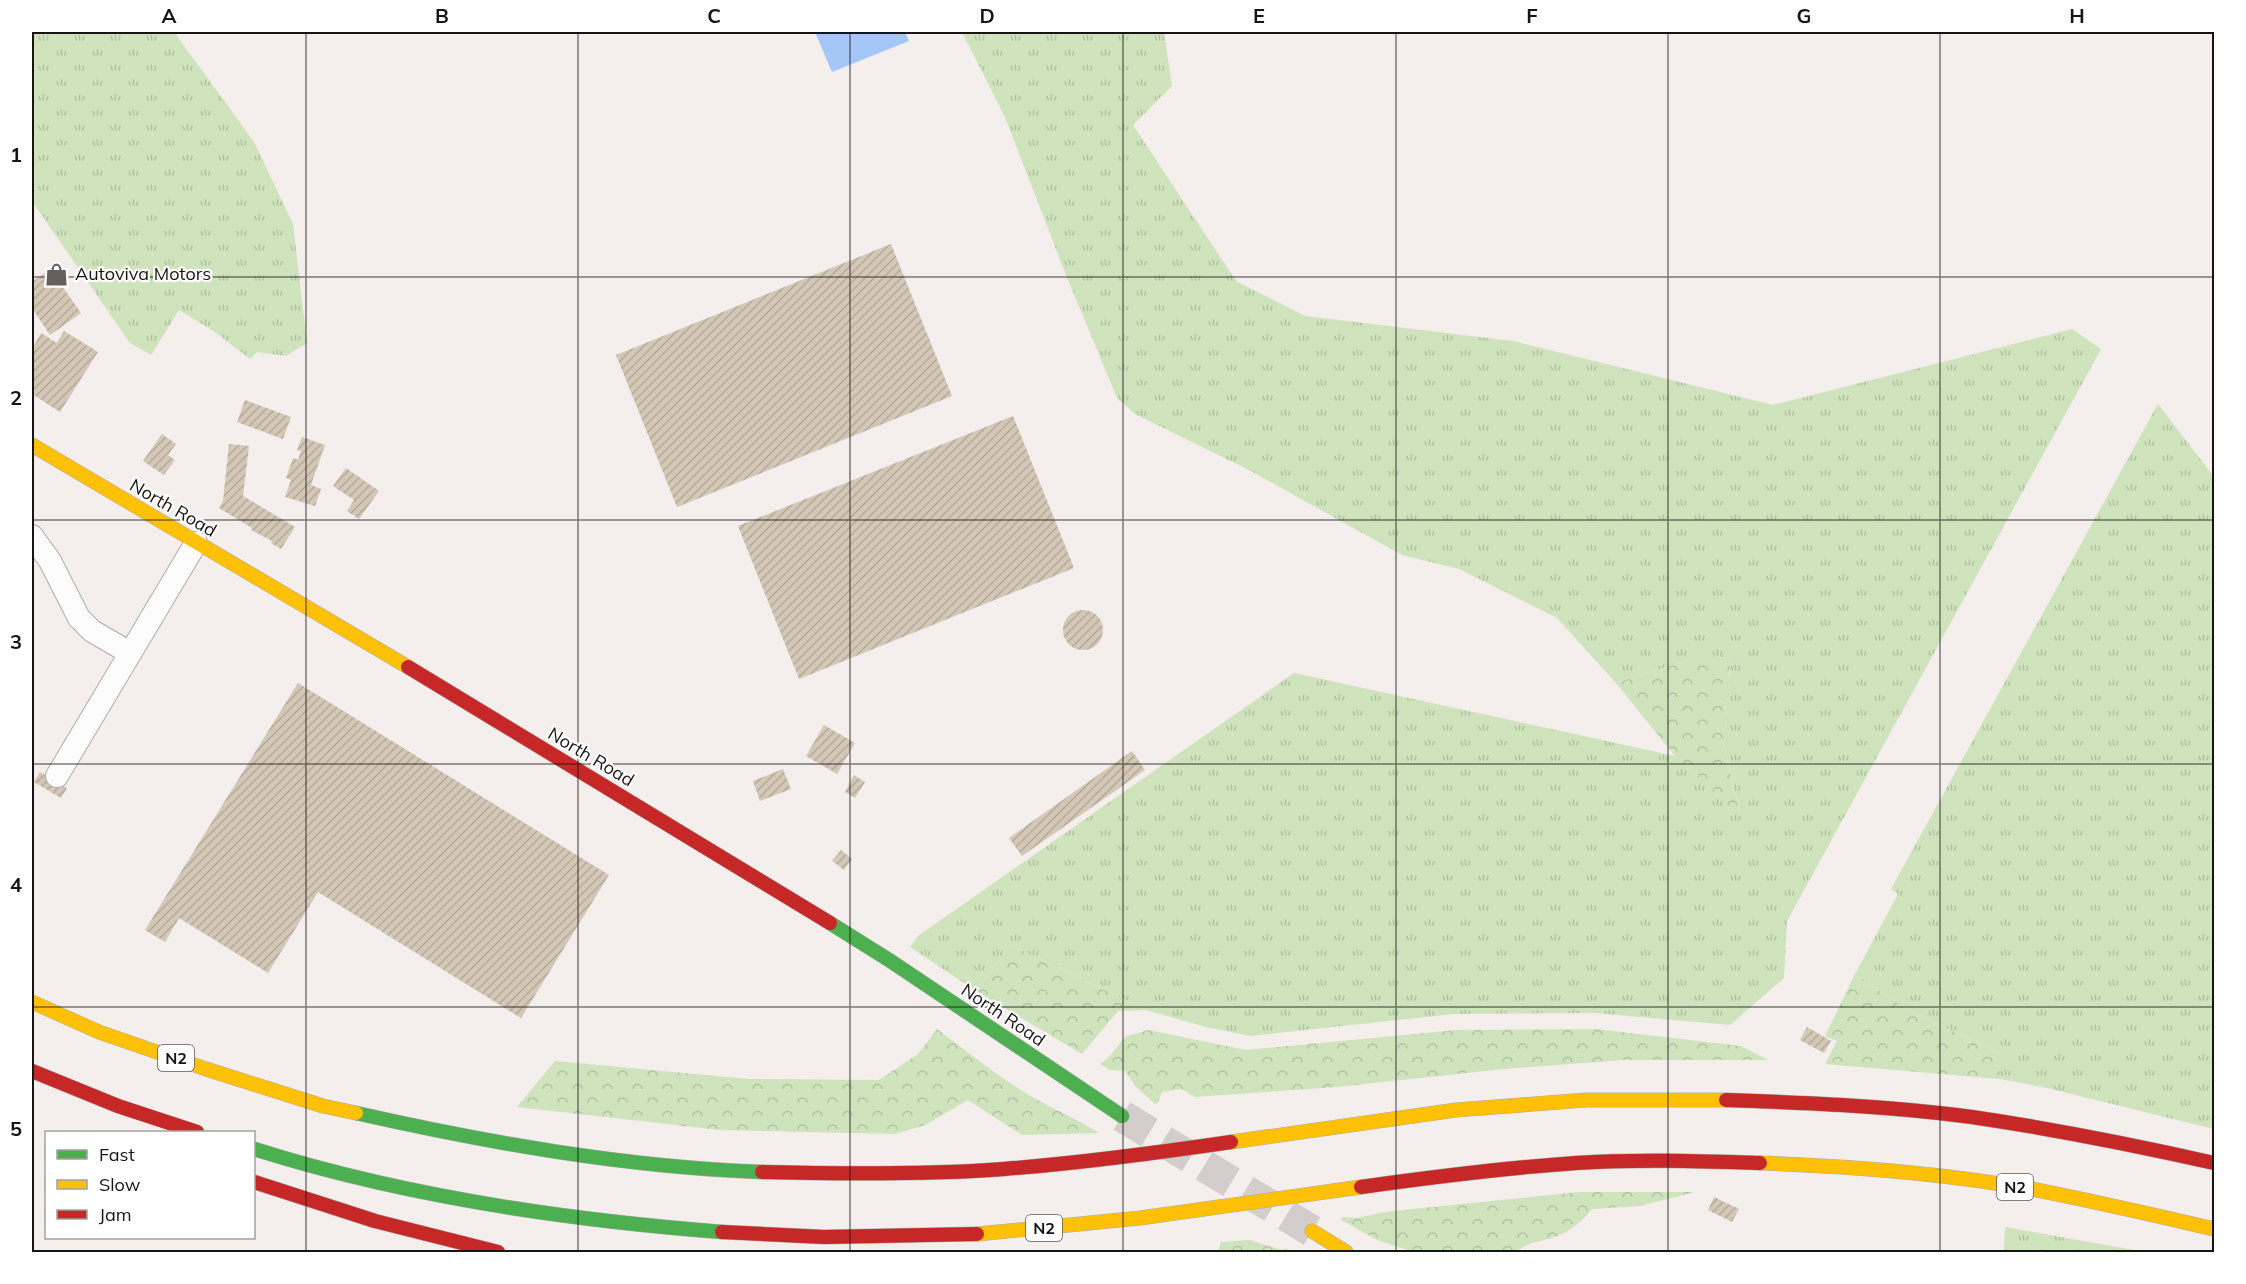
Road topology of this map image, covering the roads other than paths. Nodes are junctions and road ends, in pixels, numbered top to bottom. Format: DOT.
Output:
graph roads {
  1 [pos="32,445"];
  2 [pos="32,536"];
  3 [pos="196,543"];
  4 [pos="130,653"];
  5 [pos="57,776"];
  6 [pos="32,1002"];
  7 [pos="32,1071"];
  8 [pos="1122,1116"];
  9 [pos="194,1131"];
  10 [pos="255,1149"];
  11 [pos="2214,1163"];
  12 [pos="255,1182"];
  13 [pos="2214,1229"];
  14 [pos="1312,1231"];
  15 [pos="498,1252"];
  16 [pos="1346,1252"];
  1 -- 3 [label="main road, North Road"];
  2 -- 4 [label="street"];
  3 -- 4 [label="street"];
  3 -- 8 [label="main road, North Road"];
  4 -- 5 [label="street"];
  6 -- 11 [label="main road, N2"];
  7 -- 9 [label="main road"];
  10 -- 13 [label="main road, N2"];
  12 -- 15 [label="main road"];
  14 -- 16 [label="main road"];
}
